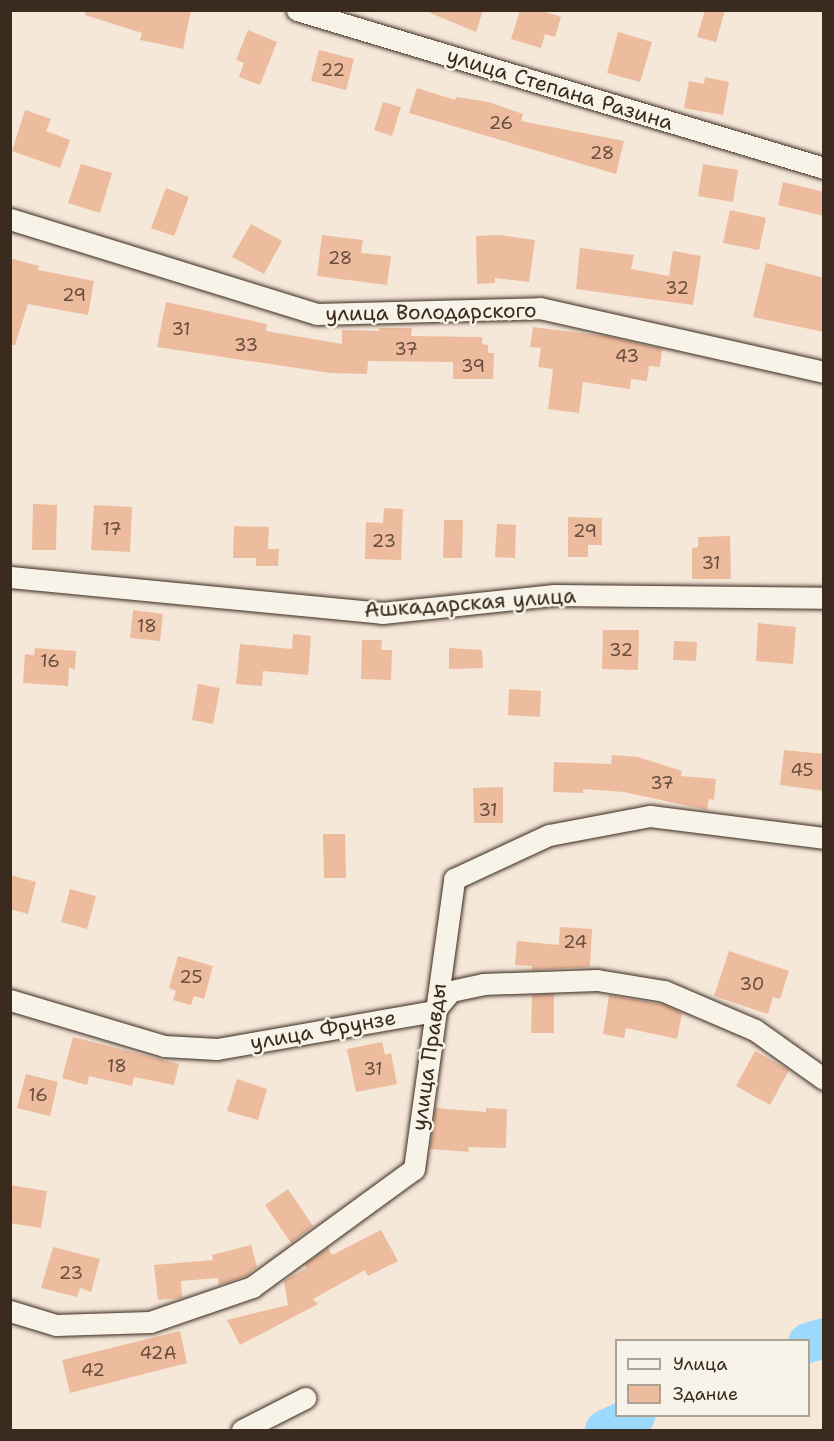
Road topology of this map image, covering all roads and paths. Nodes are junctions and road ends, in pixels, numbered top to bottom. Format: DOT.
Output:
graph roads {
  1 [pos="297,10"];
  2 [pos="824,168"];
  3 [pos="10,219"];
  4 [pos="824,372"];
  5 [pos="10,577"];
  6 [pos="824,598"];
  7 [pos="824,838"];
  8 [pos="10,1000"];
  9 [pos="434,1011"];
  10 [pos="824,1080"];
  11 [pos="10,1311"];
  12 [pos="305,1398"];
  13 [pos="242,1431"];
  1 -- 2 [label="street, улица Степана Разина"];
  3 -- 4 [label="street, улица Володарского"];
  5 -- 6 [label="street, Ашкадарская улица"];
  7 -- 9 [label="street, улица Правды"];
  8 -- 9 [label="street, улица Фрунзе"];
  9 -- 10 [label="street"];
  9 -- 11 [label="street, улица Правды"];
  12 -- 13 [label="street"];
}
